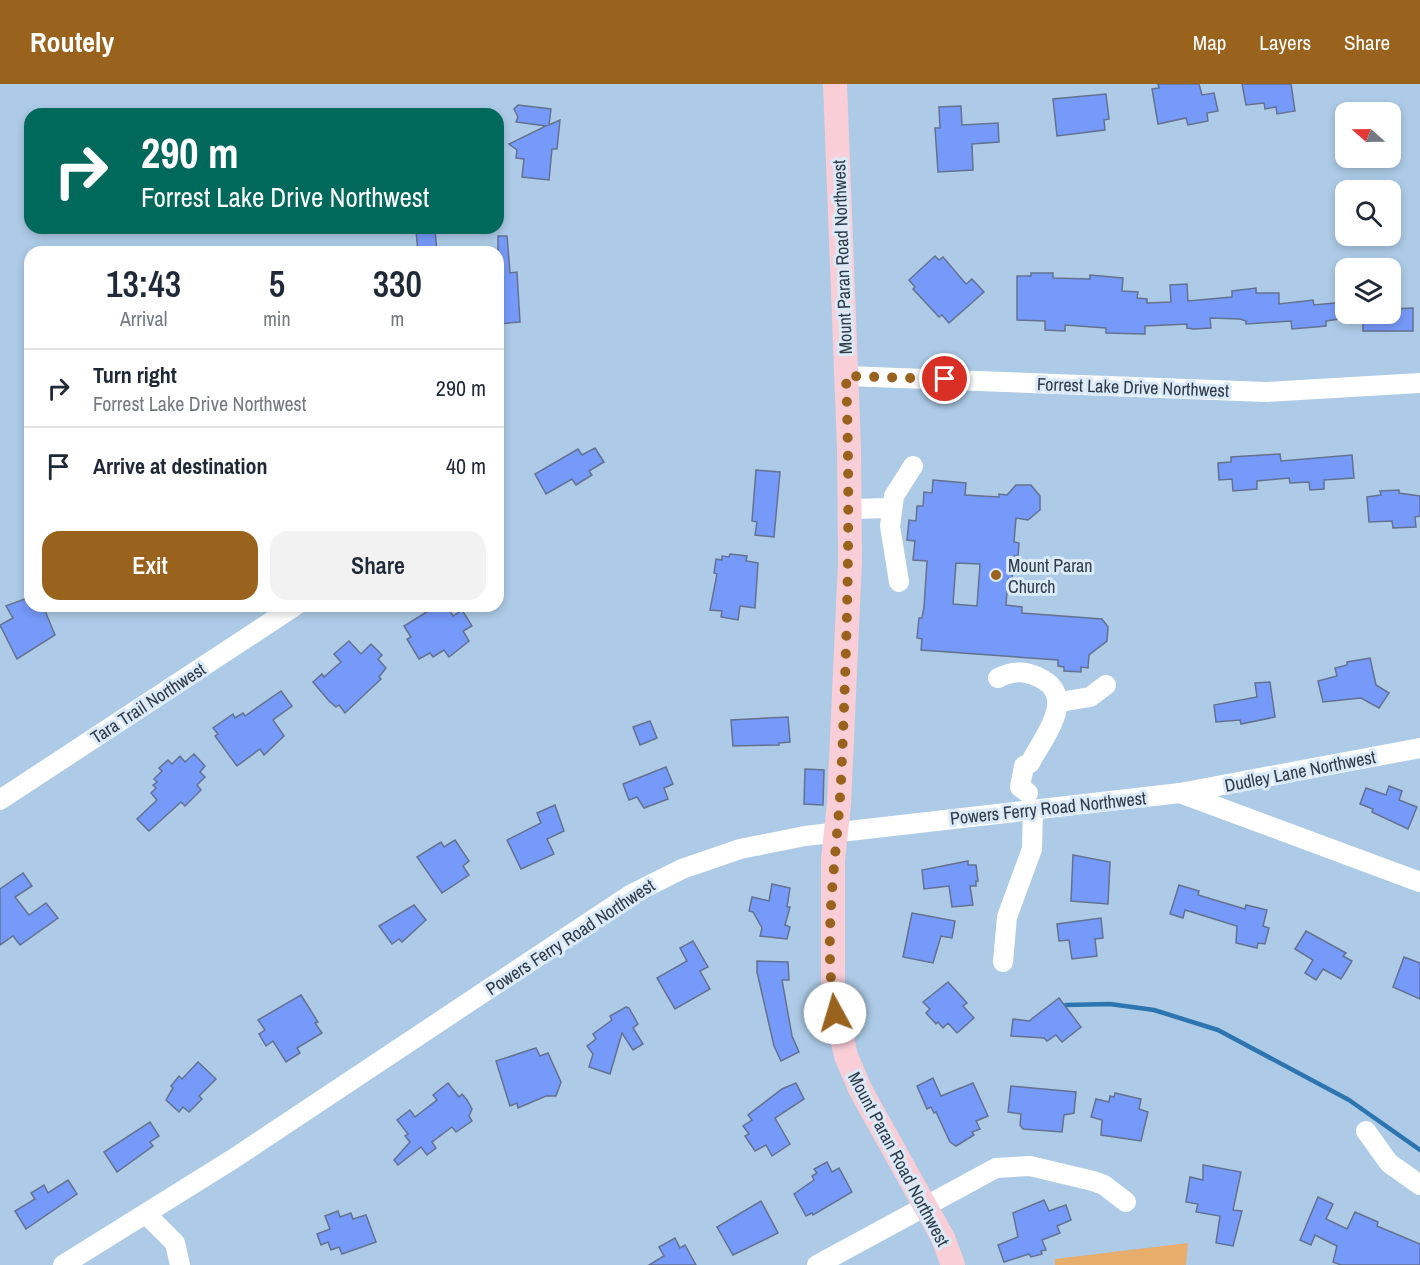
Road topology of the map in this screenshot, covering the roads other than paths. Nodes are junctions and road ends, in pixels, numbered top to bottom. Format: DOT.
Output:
graph roads {
  1 [pos="835,84"];
  2 [pos="846,376"];
  3 [pos="1420,383"];
  4 [pos="913,466"];
  5 [pos="892,508"];
  6 [pos="849,509"];
  7 [pos="899,582"];
  8 [pos="287,612"];
  9 [pos="998,678"];
  10 [pos="1106,685"];
  11 [pos="1060,702"];
  12 [pos="1420,748"];
  13 [pos="1180,793"];
  14 [pos="0,800"];
  15 [pos="1030,804"];
  16 [pos="837,831"];
  17 [pos="1420,882"];
  18 [pos="1003,962"];
  19 [pos="1366,1131"];
  20 [pos="1420,1185"];
  21 [pos="1126,1202"];
  22 [pos="926,1207"];
  23 [pos="146,1214"];
  24 [pos="63,1265"];
  25 [pos="180,1265"];
  26 [pos="817,1265"];
  27 [pos="953,1265"];
  1 -- 2 [label="main road, Mount Paran Road Northwest"];
  2 -- 3 [label="street, Forrest Lake Drive Northwest"];
  2 -- 6 [label="main road, Mount Paran Road Northwest"];
  4 -- 5 [label="street"];
  5 -- 6 [label="street"];
  5 -- 7 [label="street"];
  6 -- 16 [label="main road, Mount Paran Road Northwest"];
  8 -- 14 [label="street, Tara Trail Northwest"];
  9 -- 11 [label="street"];
  10 -- 11 [label="street"];
  11 -- 15 [label="street"];
  12 -- 13 [label="street, Dudley Lane Northwest"];
  13 -- 15 [label="street, Powers Ferry Road Northwest"];
  13 -- 17 [label="street, Powers Ferry Road Northwest"];
  15 -- 16 [label="street, Powers Ferry Road Northwest"];
  15 -- 18 [label="street"];
  16 -- 22 [label="main road, Mount Paran Road Northwest"];
  16 -- 23 [label="street, Powers Ferry Road Northwest"];
  19 -- 20 [label="street"];
  21 -- 22 [label="street"];
  22 -- 26 [label="street"];
  22 -- 27 [label="main road, Mount Paran Road Northwest"];
  23 -- 24 [label="street, Powers Ferry Road Northwest"];
  23 -- 25 [label="street"];
}
